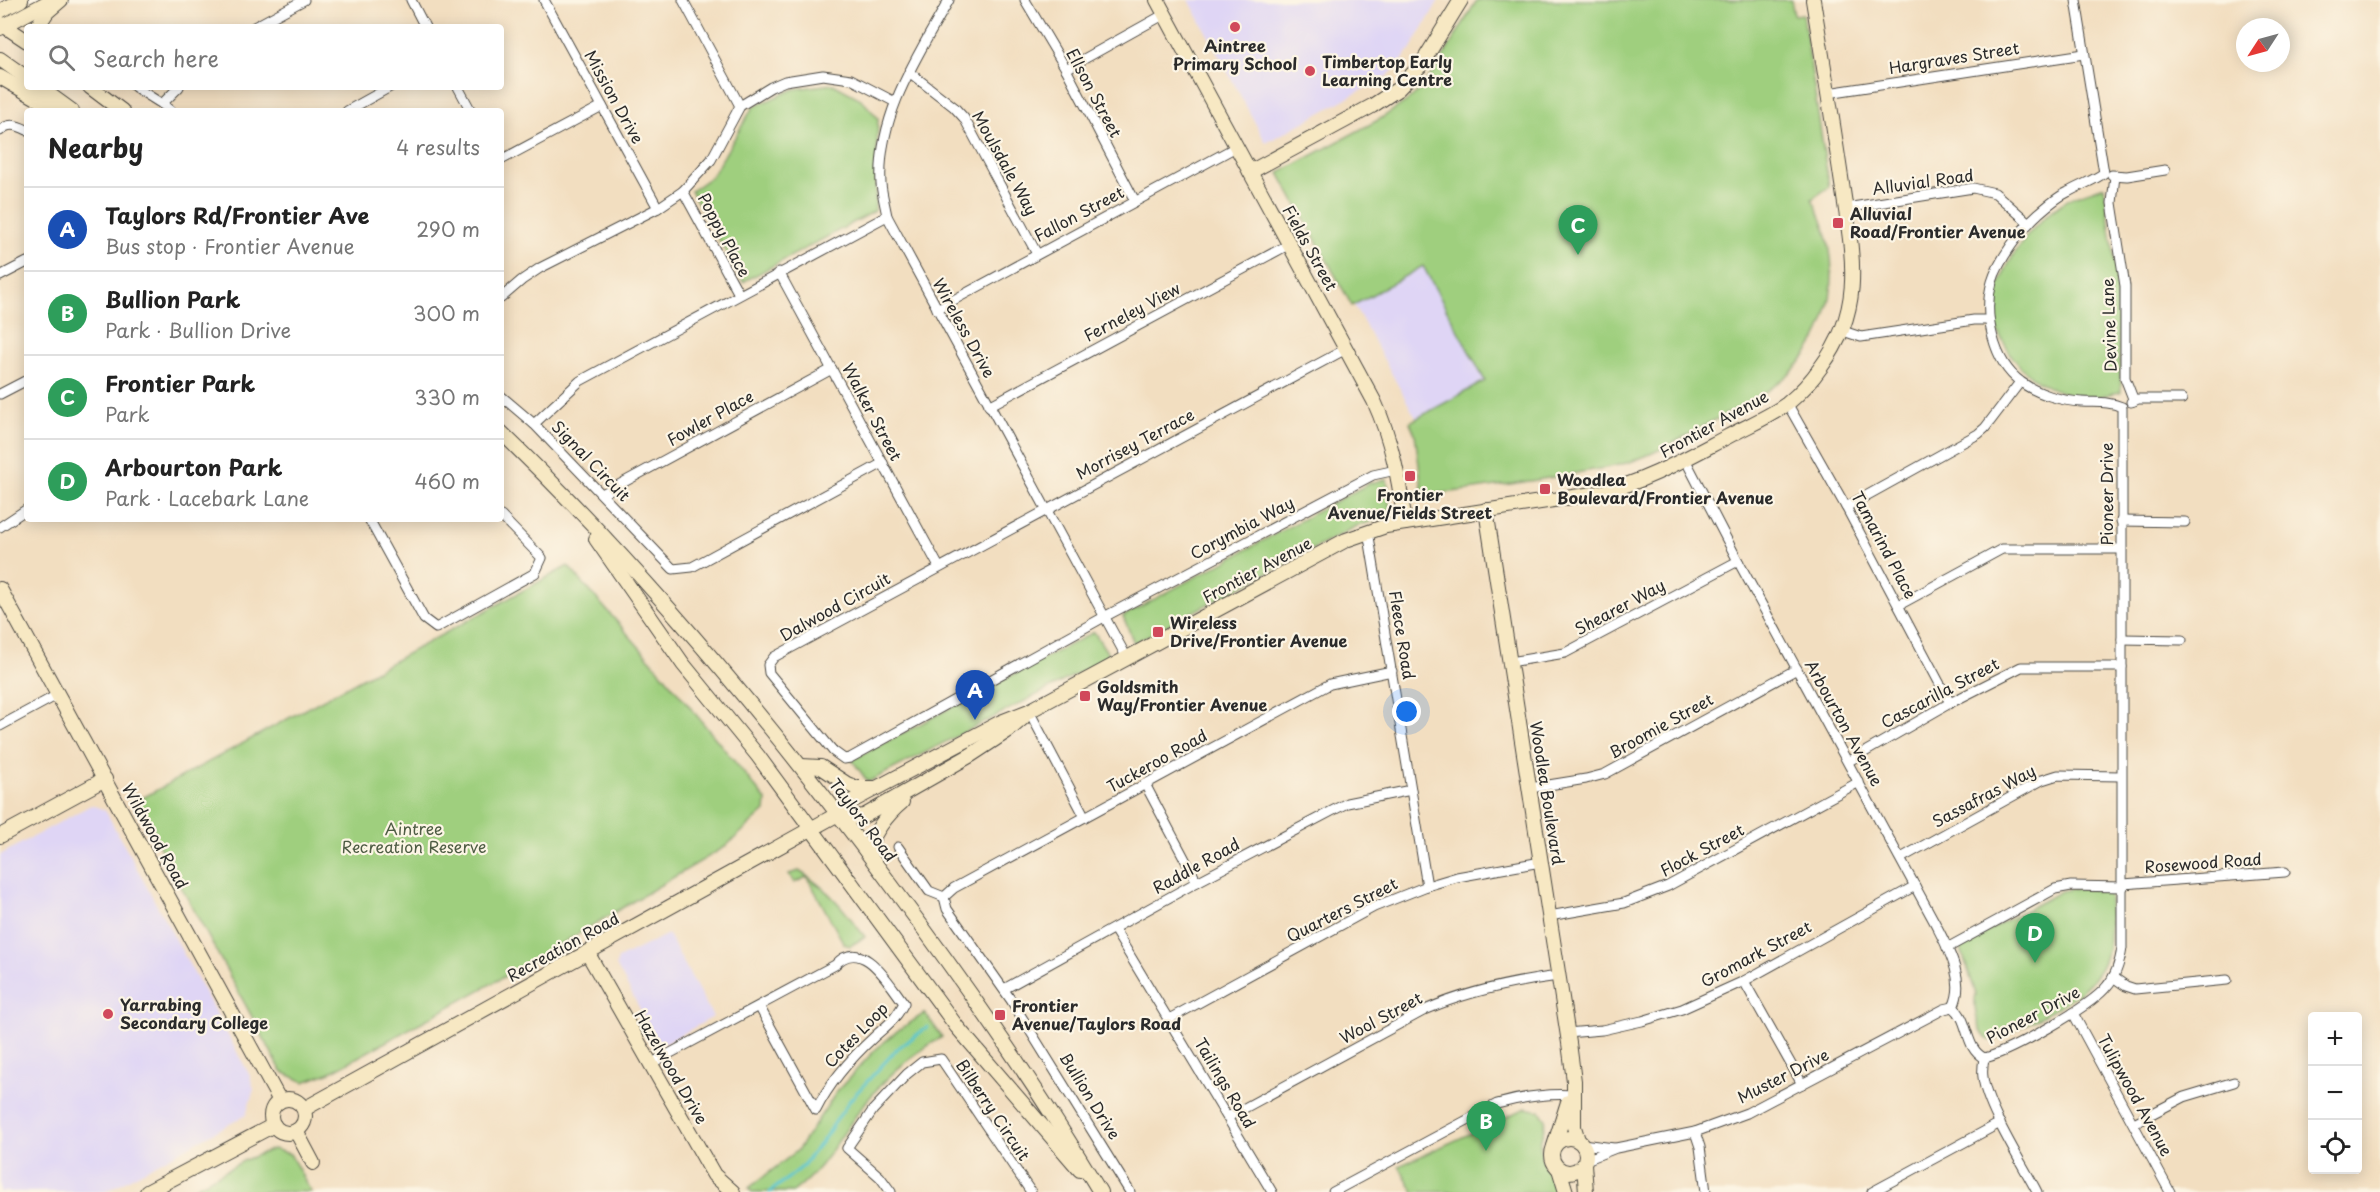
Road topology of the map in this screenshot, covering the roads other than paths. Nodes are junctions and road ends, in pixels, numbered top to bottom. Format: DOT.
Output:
graph roads {
  1 [pos="21,0"];
  2 [pos="52,0"];
  3 [pos="61,0"];
  4 [pos="304,0"];
  5 [pos="411,0"];
  6 [pos="544,0"];
  7 [pos="684,0"];
  8 [pos="949,0"];
  9 [pos="1024,0"];
  10 [pos="1157,0"];
  11 [pos="1461,0"];
  12 [pos="1814,0"];
  13 [pos="2076,0"];
  14 [pos="0,11"];
  15 [pos="1165,14"];
  16 [pos="39,24"];
  17 [pos="260,24"];
  18 [pos="423,24"];
  19 [pos="1,26"];
  20 [pos="24,39"];
  21 [pos="2084,54"];
  22 [pos="0,59"];
  23 [pos="1066,69"];
  24 [pos="909,72"];
  25 [pos="24,76"];
  26 [pos="0,77"];
  27 [pos="43,90"];
  28 [pos="94,90"];
  29 [pos="140,90"];
  30 [pos="176,90"];
  31 [pos="385,90"];
  32 [pos="460,90"];
  33 [pos="1828,93"];
  34 [pos="895,102"];
  35 [pos="162,104"];
  36 [pos="602,106"];
  37 [pos="740,106"];
  38 [pos="54,108"];
  39 [pos="68,108"];
  40 [pos="118,108"];
  41 [pos="167,108"];
  42 [pos="352,108"];
  43 [pos="469,108"];
  44 [pos="24,128"];
  45 [pos="0,131"];
  46 [pos="1236,147"];
  47 [pos="504,158"];
  48 [pos="2165,170"];
  49 [pos="1250,172"];
  50 [pos="2104,172"];
  51 [pos="2115,176"];
  52 [pos="683,191"];
  53 [pos="1135,201"];
  54 [pos="658,208"];
  55 [pos="1846,208"];
  56 [pos="887,216"];
  57 [pos="2029,223"];
  58 [pos="1288,245"];
  59 [pos="1037,254"];
  60 [pos="24,264"];
  61 [pos="779,272"];
  62 [pos="0,276"];
  63 [pos="739,294"];
  64 [pos="504,295"];
  65 [pos="937,309"];
  66 [pos="1988,320"];
  67 [pos="1843,331"];
  68 [pos="1346,349"];
  69 [pos="832,369"];
  70 [pos="24,382"];
  71 [pos="2020,382"];
  72 [pos="0,394"];
  73 [pos="504,399"];
  74 [pos="2182,399"];
  75 [pos="2134,401"];
  76 [pos="1787,403"];
  77 [pos="989,406"];
  78 [pos="2122,407"];
  79 [pos="534,424"];
  80 [pos="504,435"];
  81 [pos="1685,459"];
  82 [pos="883,464"];
  83 [pos="1396,470"];
  84 [pos="602,494"];
  85 [pos="565,495"];
  86 [pos="1846,507"];
  87 [pos="1046,509"];
  88 [pos="1486,510"];
  89 [pos="24,511"];
  90 [pos="504,519"];
  91 [pos="2121,521"];
  92 [pos="371,522"];
  93 [pos="2185,522"];
  94 [pos="1405,523"];
  95 [pos="0,528"];
  96 [pos="1368,531"];
  97 [pos="2121,549"];
  98 [pos="1738,561"];
  99 [pos="939,567"];
  100 [pos="2,598"];
  101 [pos="1899,605"];
  102 [pos="1104,617"];
  103 [pos="2122,639"];
  104 [pos="2182,639"];
  105 [pos="1127,658"];
  106 [pos="1510,662"];
  107 [pos="2122,667"];
  108 [pos="1797,669"];
  109 [pos="1392,671"];
  110 [pos="59,694"];
  111 [pos="1950,703"];
  112 [pos="1029,711"];
  113 [pos="0,726"];
  114 [pos="1849,761"];
  115 [pos="801,766"];
  116 [pos="2121,776"];
  117 [pos="932,778"];
  118 [pos="105,779"];
  119 [pos="1859,782"];
  120 [pos="1145,784"];
  121 [pos="877,788"];
  122 [pos="1530,788"];
  123 [pos="1411,790"];
  124 [pos="838,814"];
  125 [pos="1085,817"];
  126 [pos="812,828"];
  127 [pos="0,836"];
  128 [pos="898,847"];
  129 [pos="866,851"];
  130 [pos="1901,858"];
  131 [pos="1541,862"];
  132 [pos="2285,872"];
  133 [pos="1197,882"];
  134 [pos="2123,885"];
  135 [pos="1427,886"];
  136 [pos="1915,886"];
  137 [pos="945,897"];
  138 [pos="1549,916"];
  139 [pos="1114,929"];
  140 [pos="1947,948"];
  141 [pos="587,952"];
  142 [pos="1558,976"];
  143 [pos="2114,978"];
  144 [pos="2227,980"];
  145 [pos="1744,981"];
  146 [pos="1004,989"];
  147 [pos="759,1006"];
  148 [pos="1953,1007"];
  149 [pos="2073,1013"];
  150 [pos="1169,1019"];
  151 [pos="1568,1033"];
  152 [pos="1984,1058"];
  153 [pos="650,1064"];
  154 [pos="2234,1082"];
  155 [pos="1802,1084"];
  156 [pos="1573,1090"];
  157 [pos="280,1101"];
  158 [pos="304,1109"];
  159 [pos="1228,1117"];
  160 [pos="2000,1123"];
  161 [pos="2134,1123"];
  162 [pos="274,1125"];
  163 [pos="296,1131"];
  164 [pos="1695,1132"];
  165 [pos="1580,1142"];
  166 [pos="1554,1148"];
  167 [pos="1616,1148"];
  168 [pos="1585,1162"];
  169 [pos="313,1163"];
  170 [pos="1559,1169"];
  171 [pos="724,1189"];
  172 [pos="147,1192"];
  173 [pos="891,1192"];
  174 [pos="1030,1192"];
  175 [pos="1100,1192"];
  176 [pos="1130,1192"];
  177 [pos="1272,1192"];
  178 [pos="1333,1192"];
  179 [pos="1566,1192"];
  180 [pos="1586,1192"];
  181 [pos="1706,1192"];
  182 [pos="1872,1192"];
  183 [pos="2037,1192"];
  184 [pos="2170,1192"];
  1 -- 14 [label="street"];
  2 -- 19 [label="street"];
  3 -- 16 [label="street"];
  4 -- 17 [label="street"];
  5 -- 18 [label="street"];
  6 -- 36 [label="street, Mission Drive"];
  7 -- 37 [label="street"];
  8 -- 24 [label="street, Wireless Drive"];
  9 -- 23 [label="street, Ellson Street"];
  10 -- 15 [label="street, Fields Street"];
  11 -- 49 [label="street"];
  12 -- 33 [label="street, Frontier Avenue"];
  13 -- 21 [label="street"];
  15 -- 23 [label="street"];
  15 -- 46 [label="street, Fields Street"];
  19 -- 20 [label="street"];
  21 -- 33 [label="street, Hargraves Street"];
  21 -- 50 [label="street"];
  22 -- 25 [label="street"];
  23 -- 53 [label="street, Ellson Street"];
  24 -- 34 [label="street, Wireless Drive"];
  24 -- 59 [label="street, Moulsdale Way"];
  26 -- 38 [label="street"];
  27 -- 39 [label="street"];
  28 -- 40 [label="street"];
  29 -- 35 [label="street"];
  30 -- 35 [label="street"];
  31 -- 42 [label="street"];
  32 -- 43 [label="street"];
  33 -- 55 [label="street, Frontier Avenue"];
  34 -- 37 [label="street"];
  34 -- 56 [label="street, Wireless Drive"];
  35 -- 41 [label="street"];
  36 -- 47 [label="street"];
  36 -- 54 [label="street, Mission Drive"];
  37 -- 52 [label="street"];
  44 -- 45 [label="street"];
  46 -- 49 [label="street, Fields Street"];
  46 -- 53 [label="street, Fallon Street"];
  48 -- 51 [label="street"];
  49 -- 58 [label="street, Fields Street"];
  50 -- 51 [label="street"];
  50 -- 57 [label="street"];
  51 -- 75 [label="street, Devine Lane"];
  52 -- 54 [label="street"];
  52 -- 63 [label="street, Poppy Place"];
  53 -- 59 [label="street, Fallon Street"];
  54 -- 64 [label="street"];
  55 -- 57 [label="street, Alluvial Road"];
  55 -- 67 [label="street, Frontier Avenue"];
  56 -- 61 [label="street, Signal Circuit"];
  56 -- 65 [label="street, Wireless Drive"];
  57 -- 66 [label="street"];
  58 -- 68 [label="street, Fields Street"];
  58 -- 77 [label="street, Ferneley View"];
  59 -- 65 [label="street, Fallon Street"];
  60 -- 62 [label="street"];
  61 -- 63 [label="street, Signal Circuit"];
  61 -- 69 [label="street, Walker Street"];
  63 -- 79 [label="street, Signal Circuit"];
  65 -- 77 [label="street, Wireless Drive"];
  66 -- 67 [label="street"];
  66 -- 71 [label="street"];
  67 -- 76 [label="street, Frontier Avenue"];
  68 -- 83 [label="street, Fields Street"];
  68 -- 87 [label="street, Morrisey Terrace"];
  69 -- 82 [label="street, Walker Street"];
  69 -- 84 [label="street, Fowler Place"];
  70 -- 72 [label="street"];
  71 -- 78 [label="street"];
  71 -- 86 [label="street"];
  73 -- 79 [label="street"];
  74 -- 75 [label="street"];
  75 -- 78 [label="street"];
  76 -- 81 [label="street, Frontier Avenue"];
  76 -- 86 [label="street, Tamarind Place"];
  77 -- 87 [label="street, Wireless Drive"];
  78 -- 91 [label="street, Pioneer Drive"];
  79 -- 84 [label="street, Signal Circuit"];
  80 -- 85 [label="street, Taylors Road"];
  81 -- 88 [label="street, Frontier Avenue"];
  81 -- 98 [label="street, Arbourton Avenue"];
  82 -- 84 [label="street, Signal Circuit"];
  82 -- 99 [label="street, Walker Street"];
  83 -- 94 [label="street, Fields Street"];
  83 -- 102 [label="street, Corymbia Way"];
  85 -- 115 [label="street, Taylors Road"];
  85 -- 126 [label="street, Taylors Road"];
  86 -- 101 [label="street, Tamarind Place"];
  87 -- 99 [label="street, Morrisey Terrace"];
  87 -- 102 [label="street, Wireless Drive"];
  88 -- 94 [label="street, Frontier Avenue"];
  88 -- 106 [label="street, Woodlea Boulevard"];
  89 -- 95 [label="street"];
  90 -- 92 [label="street"];
  91 -- 93 [label="street"];
  91 -- 97 [label="street, Pioneer Drive"];
  94 -- 96 [label="street, Frontier Avenue"];
  96 -- 105 [label="street, Frontier Avenue"];
  96 -- 109 [label="street, Fleece Road"];
  97 -- 101 [label="street"];
  97 -- 103 [label="street, Pioneer Drive"];
  98 -- 106 [label="street, Shearer Way"];
  98 -- 108 [label="street, Arbourton Avenue"];
  99 -- 102 [label="street, Dalwood Circuit"];
  100 -- 110 [label="street, Wildwood Road"];
  101 -- 111 [label="street, Tamarind Place"];
  102 -- 105 [label="street, Wireless Drive"];
  103 -- 104 [label="street"];
  103 -- 107 [label="street, Pioneer Drive"];
  105 -- 112 [label="street, Frontier Avenue"];
  106 -- 122 [label="street, Woodlea Boulevard"];
  107 -- 111 [label="street, Cascarilla Street"];
  107 -- 116 [label="street, Pioneer Drive"];
  108 -- 114 [label="street, Arbourton Avenue"];
  108 -- 122 [label="street, Broomie Street"];
  109 -- 120 [label="street, Tuckeroo Road"];
  109 -- 123 [label="street, Fleece Road"];
  110 -- 113 [label="street"];
  110 -- 118 [label="street, Wildwood Road"];
  111 -- 114 [label="street, Cascarilla Street"];
  112 -- 117 [label="street, Frontier Avenue"];
  112 -- 121 [label="street, Frontier Avenue"];
  112 -- 125 [label="street"];
  114 -- 119 [label="street, Arbourton Avenue"];
  115 -- 121 [label="street"];
  115 -- 124 [label="street, Taylors Road"];
  116 -- 130 [label="street, Sassafras Way"];
  116 -- 134 [label="street, Pioneer Drive"];
  117 -- 124 [label="street, Frontier Avenue"];
  117 -- 129 [label="street"];
  118 -- 127 [label="street"];
  118 -- 157 [label="street, Wildwood Road"];
  119 -- 130 [label="street, Arbourton Avenue"];
  119 -- 138 [label="street, Flock Street"];
  120 -- 125 [label="street, Tuckeroo Road"];
  120 -- 133 [label="street"];
  121 -- 124 [label="street, Frontier Avenue"];
  122 -- 131 [label="street, Woodlea Boulevard"];
  123 -- 133 [label="street, Raddle Road"];
  123 -- 135 [label="street, Fleece Road"];
  124 -- 126 [label="street, Recreation Road"];
  124 -- 129 [label="street, Taylors Road"];
  125 -- 137 [label="street, Tuckeroo Road"];
  126 -- 141 [label="street, Recreation Road"];
  126 -- 175 [label="street, Taylors Road"];
  128 -- 137 [label="street"];
  129 -- 175 [label="street, Taylors Road"];
  130 -- 136 [label="street, Arbourton Avenue"];
  131 -- 135 [label="street, Quarters Street"];
  131 -- 138 [label="street, Woodlea Boulevard"];
  132 -- 134 [label="street, Rosewood Road"];
  133 -- 139 [label="street, Raddle Road"];
  134 -- 140 [label="street, Rosewood Road"];
  134 -- 143 [label="street, Pioneer Drive"];
  135 -- 150 [label="street, Quarters Street"];
  136 -- 140 [label="street, Arbourton Avenue"];
  136 -- 145 [label="street, Gromark Street"];
  137 -- 146 [label="street, Bullion Drive"];
  138 -- 142 [label="street, Woodlea Boulevard"];
  139 -- 146 [label="street, Raddle Road"];
  139 -- 150 [label="street, Tailings Road"];
  140 -- 148 [label="street, Arbourton Avenue"];
  141 -- 153 [label="street, Hazelwood Drive"];
  141 -- 158 [label="street, Recreation Road"];
  142 -- 151 [label="street, Woodlea Boulevard"];
  142 -- 159 [label="street, Wool Street"];
  143 -- 144 [label="street"];
  143 -- 149 [label="street, Pioneer Drive"];
  145 -- 151 [label="street, Gromark Street"];
  145 -- 155 [label="street"];
  146 -- 176 [label="street, Bullion Drive"];
  147 -- 147 [label="street, Cotes Loop"];
  147 -- 153 [label="street, Cotes Loop"];
  148 -- 152 [label="street"];
  148 -- 155 [label="street, Muster Drive"];
  149 -- 152 [label="street, Pioneer Drive"];
  149 -- 161 [label="street, Tulipwood Avenue"];
  150 -- 159 [label="street, Tailings Road"];
  151 -- 156 [label="street, Woodlea Boulevard"];
  152 -- 160 [label="street"];
  153 -- 171 [label="street, Hazelwood Drive"];
  154 -- 161 [label="street"];
  155 -- 164 [label="street, Muster Drive"];
  156 -- 165 [label="street, Woodlea Boulevard"];
  156 -- 166 [label="street, Woodlea Boulevard"];
  156 -- 178 [label="street"];
  157 -- 158 [label="street"];
  157 -- 162 [label="street"];
  158 -- 163 [label="street"];
  159 -- 177 [label="street, Tailings Road"];
  160 -- 182 [label="street"];
  160 -- 183 [label="street"];
  161 -- 184 [label="street, Tulipwood Avenue"];
  162 -- 163 [label="street"];
  162 -- 172 [label="street"];
  163 -- 169 [label="street"];
  164 -- 167 [label="street, Muster Drive"];
  164 -- 181 [label="street"];
  165 -- 166 [label="street"];
  165 -- 167 [label="street, Muster Drive"];
  165 -- 168 [label="street"];
  166 -- 170 [label="street"];
  167 -- 168 [label="street, Muster Drive"];
  168 -- 170 [label="street"];
  168 -- 180 [label="street"];
  170 -- 179 [label="street"];
  173 -- 174 [label="street, Bilberry Circuit"];
}
